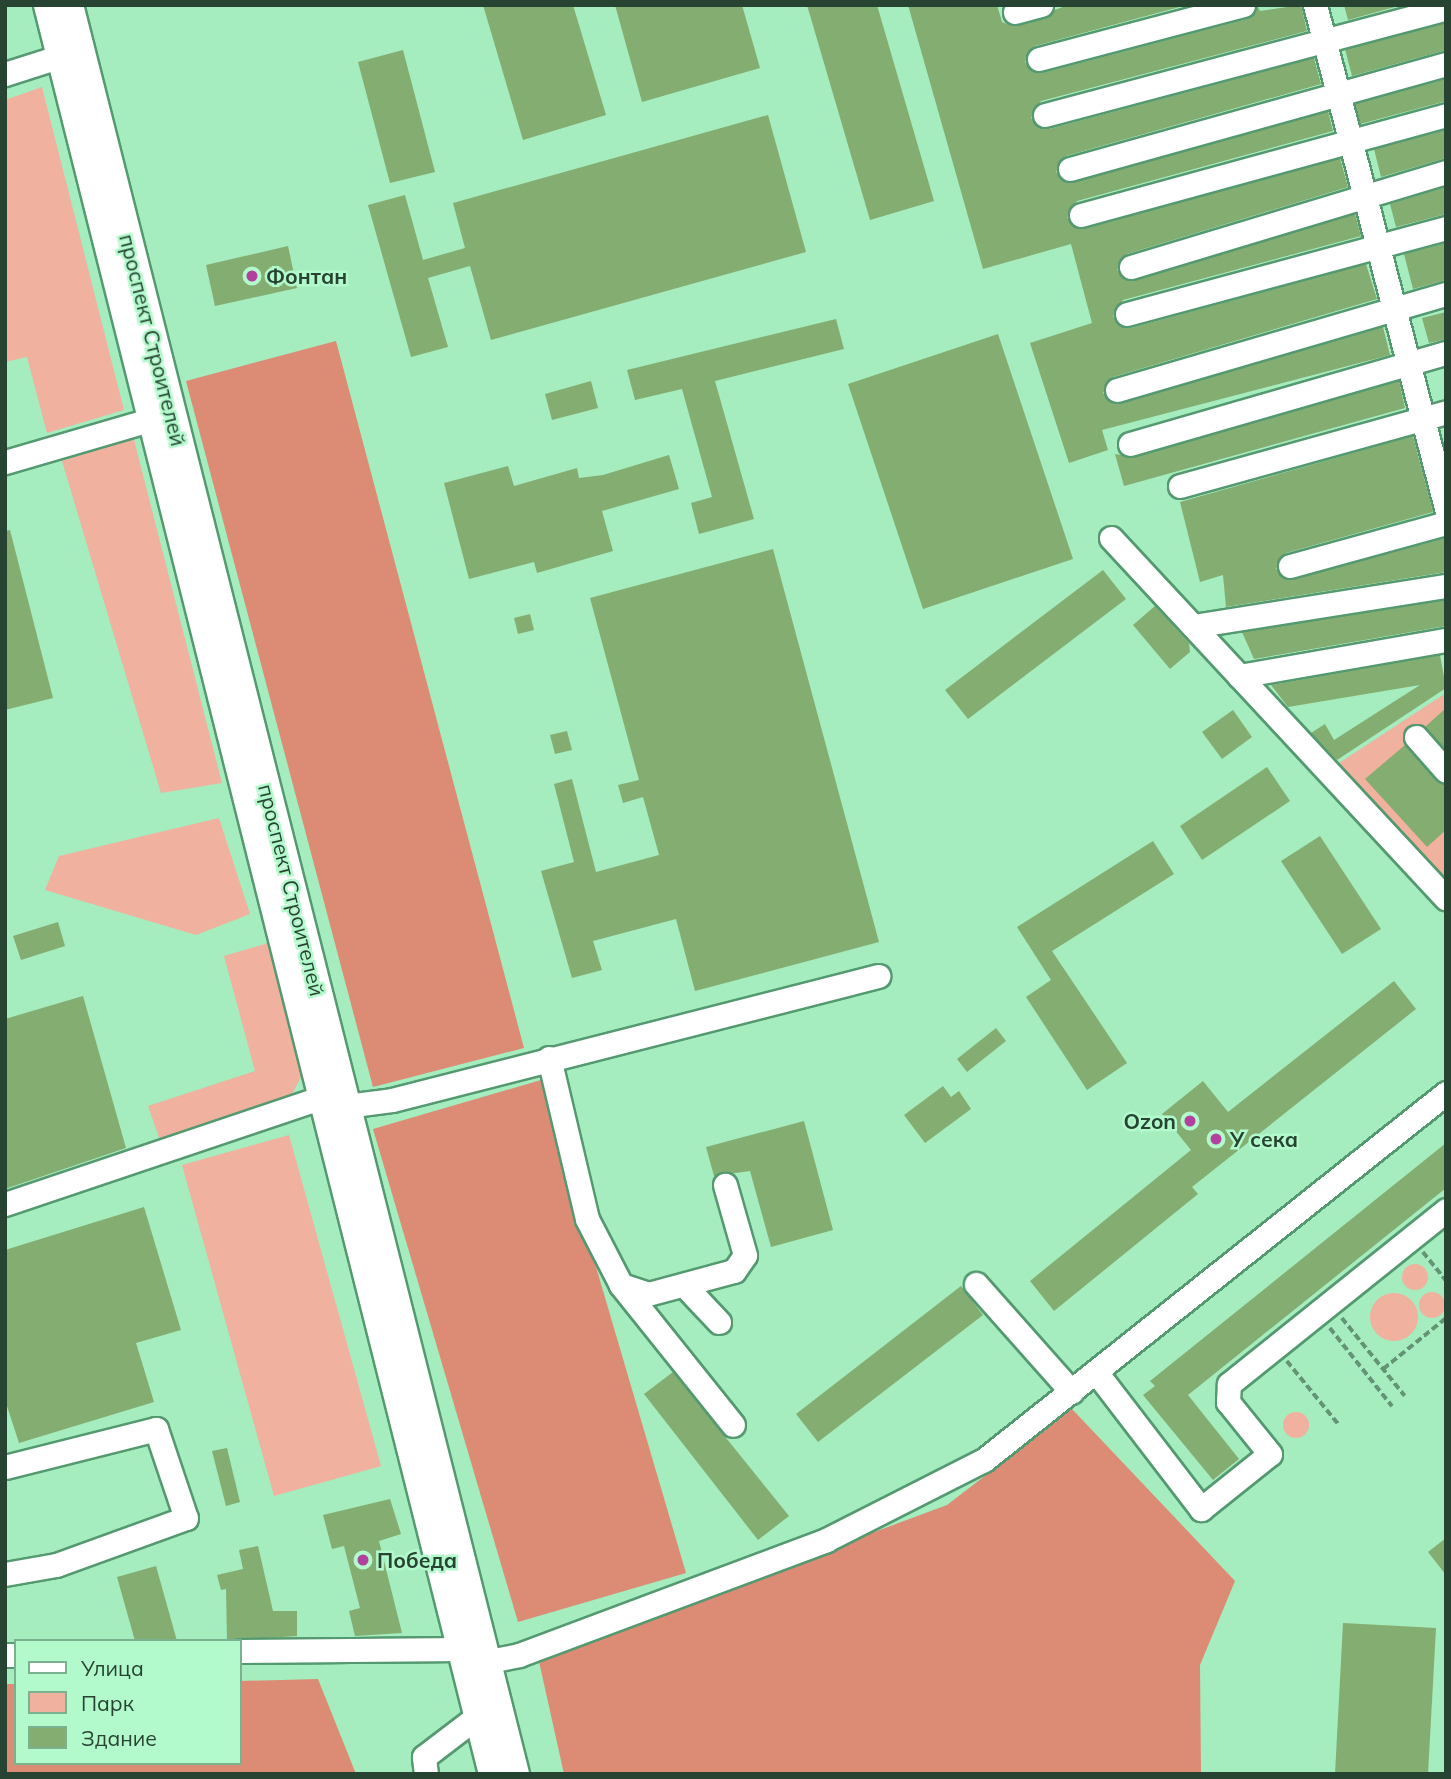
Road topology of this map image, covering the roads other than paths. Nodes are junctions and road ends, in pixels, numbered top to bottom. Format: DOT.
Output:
graph roads {
  1 [pos="48,5"];
  2 [pos="69,5"];
  3 [pos="1041,5"];
  4 [pos="1242,5"];
  5 [pos="1315,5"];
  6 [pos="1446,8"];
  7 [pos="1015,12"];
  8 [pos="1325,41"];
  9 [pos="70,52"];
  10 [pos="1040,59"];
  11 [pos="1446,64"];
  12 [pos="5,74"];
  13 [pos="1340,94"];
  14 [pos="1045,115"];
  15 [pos="1446,115"];
  16 [pos="1351,140"];
  17 [pos="1070,170"];
  18 [pos="1446,172"];
  19 [pos="1368,194"];
  20 [pos="1081,215"];
  21 [pos="1446,228"];
  22 [pos="1382,246"];
  23 [pos="1131,267"];
  24 [pos="1446,294"];
  25 [pos="1393,309"];
  26 [pos="1127,314"];
  27 [pos="1446,353"];
  28 [pos="1407,364"];
  29 [pos="1116,390"];
  30 [pos="1446,412"];
  31 [pos="162,417"];
  32 [pos="1421,419"];
  33 [pos="1130,444"];
  34 [pos="5,462"];
  35 [pos="1180,486"];
  36 [pos="1446,508"];
  37 [pos="1446,523"];
  38 [pos="1111,538"];
  39 [pos="1290,566"];
  40 [pos="1446,586"];
  41 [pos="1193,626"];
  42 [pos="1446,640"];
  43 [pos="1240,676"];
  44 [pos="1416,737"];
  45 [pos="1446,771"];
  46 [pos="1442,888"];
  47 [pos="878,975"];
  48 [pos="549,1058"];
  49 [pos="1446,1093"];
  50 [pos="335,1101"];
  51 [pos="725,1185"];
  52 [pos="5,1204"];
  53 [pos="1446,1210"];
  54 [pos="976,1283"];
  55 [pos="621,1285"];
  56 [pos="684,1285"];
  57 [pos="719,1322"];
  58 [pos="1096,1372"];
  59 [pos="1072,1392"];
  60 [pos="733,1425"];
  61 [pos="5,1467"];
  62 [pos="5,1574"];
  63 [pos="242,1651"];
  64 [pos="473,1658"];
  65 [pos="479,1715"];
  66 [pos="426,1774"];
  67 [pos="493,1774"];
  68 [pos="515,1774"];
  1 -- 9 [label="main road, проспект Строителей"];
  2 -- 9 [label="main road, проспект Строителей"];
  3 -- 7 [label="street"];
  4 -- 10 [label="street"];
  5 -- 8 [label="street"];
  6 -- 8 [label="street"];
  8 -- 13 [label="street"];
  8 -- 14 [label="street"];
  9 -- 12 [label="street"];
  9 -- 31 [label="main road, проспект Строителей"];
  11 -- 13 [label="street"];
  13 -- 16 [label="street"];
  13 -- 17 [label="street"];
  15 -- 16 [label="street"];
  16 -- 19 [label="street"];
  16 -- 20 [label="street"];
  18 -- 19 [label="street"];
  19 -- 22 [label="street"];
  19 -- 23 [label="street"];
  21 -- 22 [label="street"];
  22 -- 25 [label="street"];
  22 -- 26 [label="street"];
  24 -- 25 [label="street"];
  25 -- 28 [label="street"];
  25 -- 29 [label="street"];
  27 -- 28 [label="street"];
  28 -- 32 [label="street"];
  28 -- 33 [label="street"];
  30 -- 32 [label="street"];
  31 -- 34 [label="street"];
  31 -- 50 [label="main road, проспект Строителей"];
  32 -- 35 [label="street"];
  32 -- 36 [label="street"];
  37 -- 39 [label="street"];
  38 -- 41 [label="street"];
  40 -- 41 [label="street"];
  41 -- 43 [label="street"];
  42 -- 43 [label="street"];
  43 -- 46 [label="street"];
  44 -- 45 [label="street"];
  47 -- 48 [label="street"];
  48 -- 50 [label="street"];
  48 -- 55 [label="street"];
  49 -- 58 [label="street"];
  50 -- 52 [label="street"];
  50 -- 64 [label="main road, проспект Строителей"];
  51 -- 56 [label="street"];
  53 -- 58 [label="street"];
  54 -- 59 [label="street"];
  55 -- 56 [label="street"];
  55 -- 60 [label="street"];
  56 -- 57 [label="street"];
  58 -- 59 [label="street"];
  59 -- 64 [label="street"];
  61 -- 62 [label="street"];
  63 -- 64 [label="street"];
  64 -- 65 [label="main road, проспект Строителей"];
  64 -- 68 [label="main road, проспект Строителей"];
  65 -- 66 [label="street"];
  65 -- 67 [label="main road, проспект Строителей"];
}
